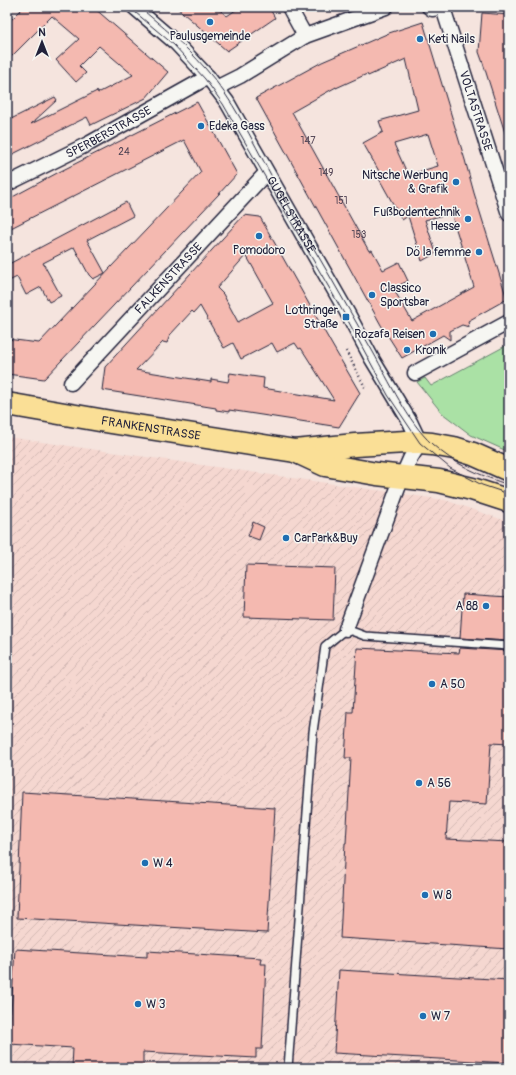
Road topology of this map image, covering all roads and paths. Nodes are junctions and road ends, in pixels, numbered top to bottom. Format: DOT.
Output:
graph roads {
  1 [pos="134,7"];
  2 [pos="289,7"];
  3 [pos="386,7"];
  4 [pos="428,7"];
  5 [pos="443,7"];
  6 [pos="305,36"];
  7 [pos="212,82"];
  8 [pos="266,173"];
  9 [pos="7,184"];
  10 [pos="509,214"];
  11 [pos="509,322"];
  12 [pos="346,351"];
  13 [pos="415,374"];
  14 [pos="71,384"];
  15 [pos="366,389"];
  16 [pos="7,404"];
  17 [pos="420,443"];
  18 [pos="295,451"];
  19 [pos="509,470"];
  20 [pos="402,476"];
  21 [pos="509,501"];
  22 [pos="346,629"];
  23 [pos="509,646"];
  24 [pos="288,1068"];
  1 -- 7 [label="street, GUGELSTRASSE"];
  2 -- 6 [label="street"];
  3 -- 6 [label="street, SPERBERSTRASSE"];
  4 -- 5 [label="street, VOLTASTRASSE"];
  5 -- 10 [label="street, VOLTASTRASSE"];
  6 -- 7 [label="street, SPERBERSTRASSE"];
  7 -- 8 [label="street, GUGELSTRASSE"];
  7 -- 9 [label="street, SPERBERSTRASSE"];
  8 -- 14 [label="street, FALKENSTRASSE"];
  8 -- 17 [label="street, GUGELSTRASSE"];
  11 -- 13 [label="street"];
  12 -- 15 [label="path"];
  16 -- 18 [label="main road, FRANKENSTRASSE"];
  17 -- 18 [label="main road, FRANKENSTRASSE"];
  17 -- 19 [label="main road, FRANKENSTRASSE"];
  17 -- 20 [label="street"];
  18 -- 20 [label="main road, FRANKENSTRASSE"];
  20 -- 21 [label="main road, FRANKENSTRASSE"];
  20 -- 22 [label="street"];
  22 -- 23 [label="lane"];
  22 -- 24 [label="lane"];
}
